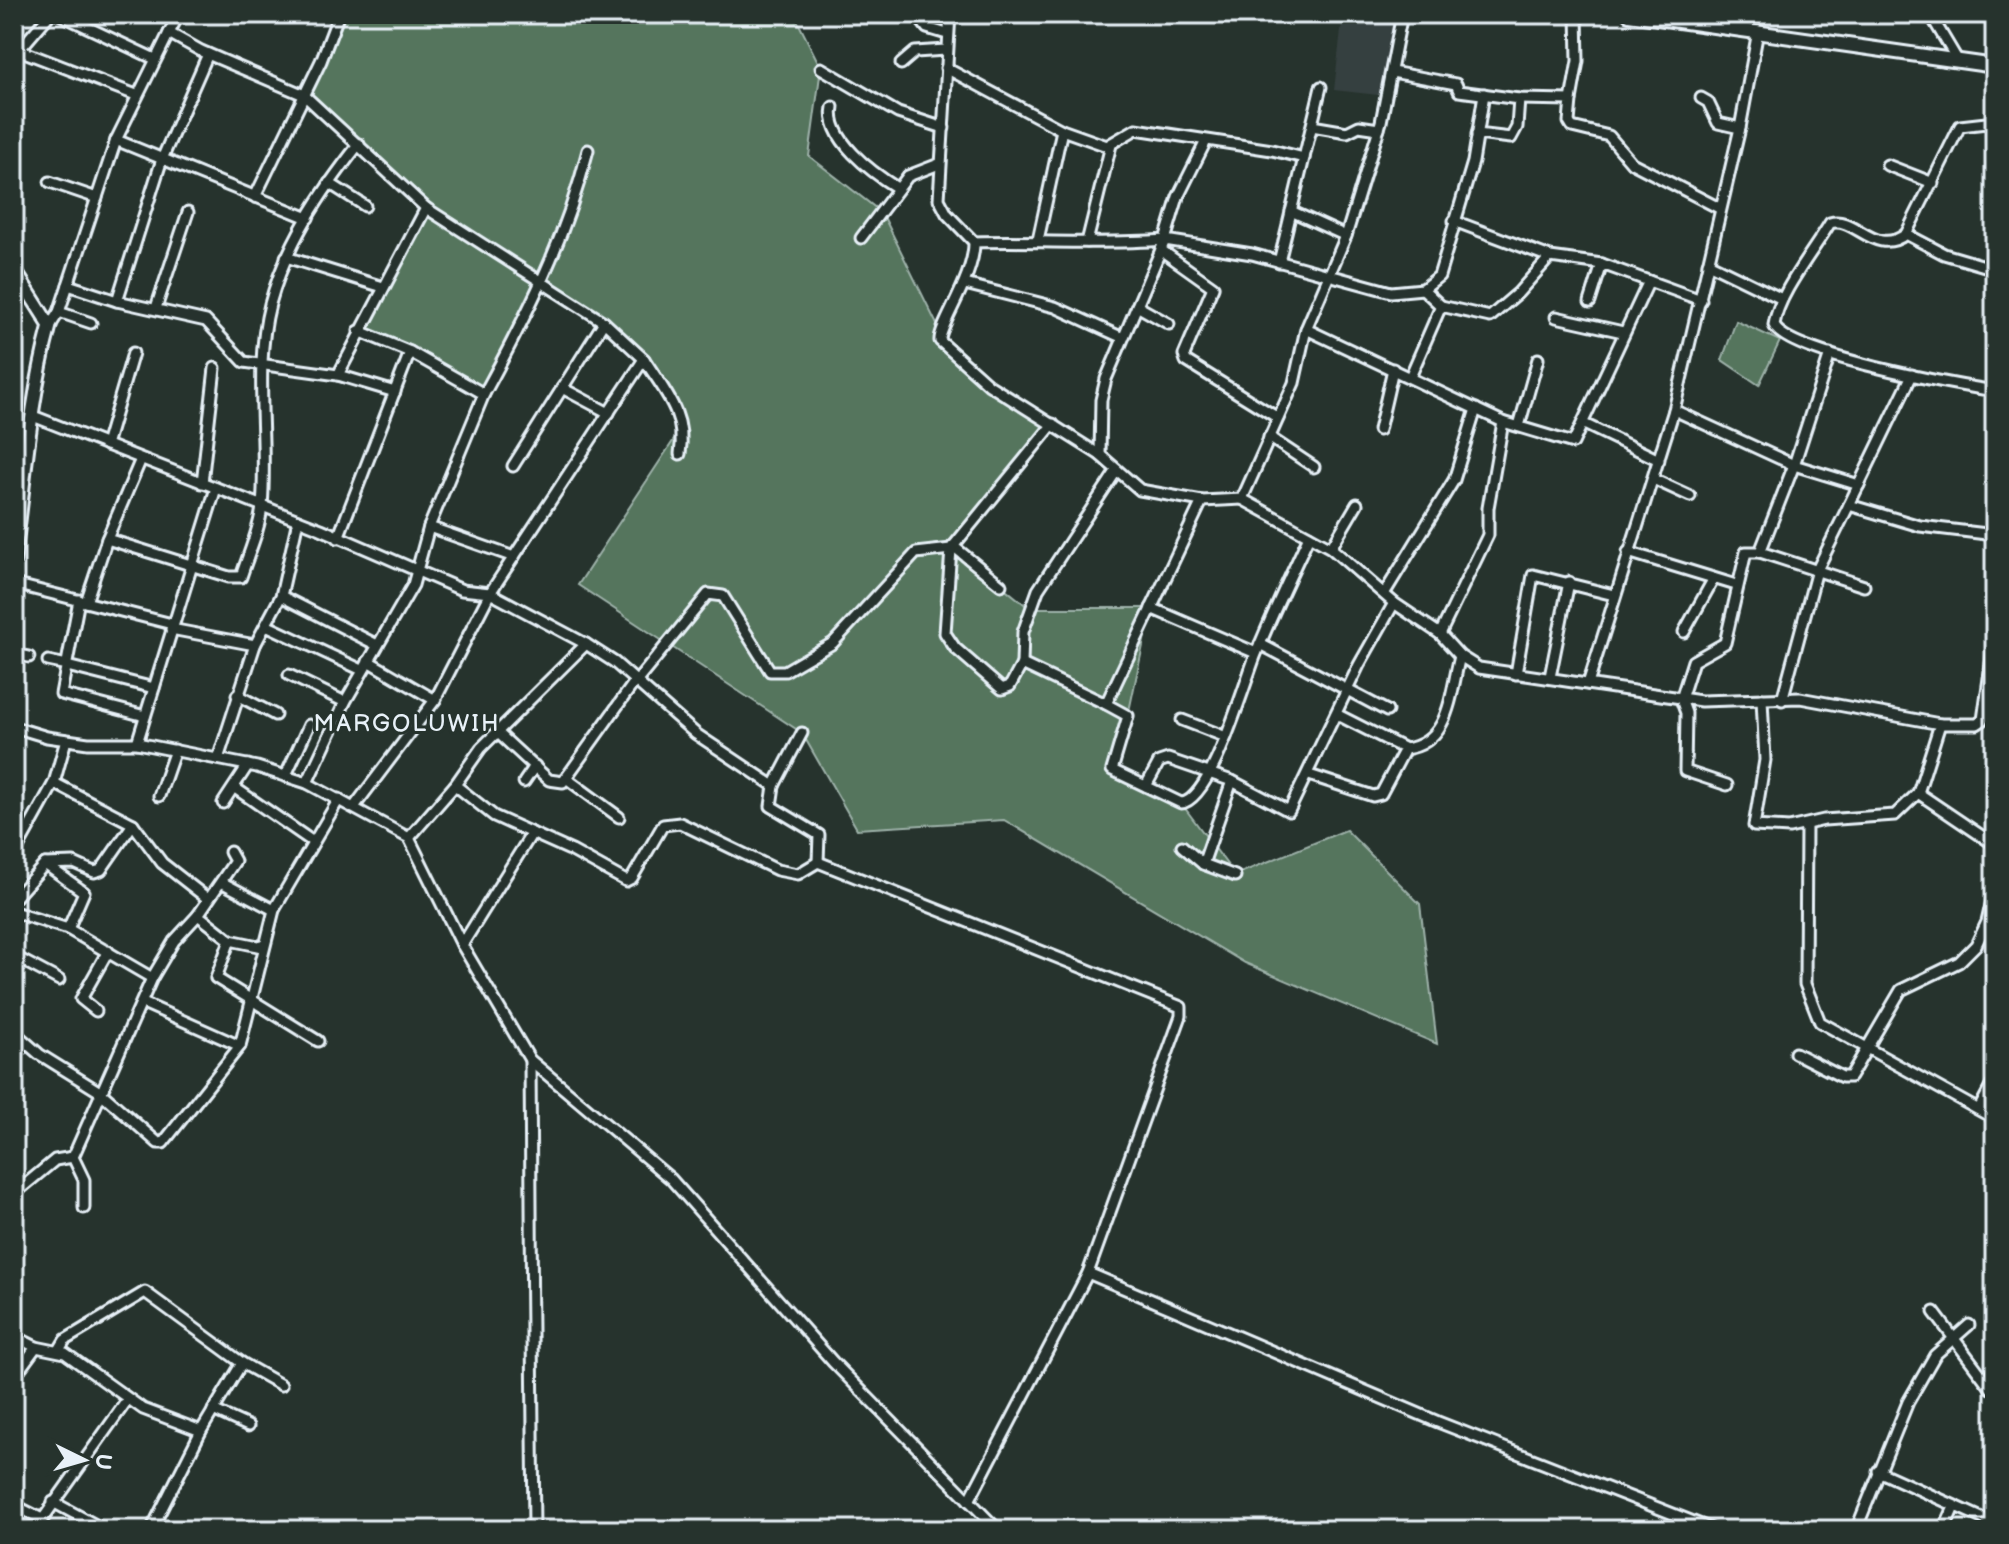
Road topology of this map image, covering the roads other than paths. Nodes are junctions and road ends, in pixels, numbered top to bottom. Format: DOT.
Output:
graph roads {
  1 [pos="50,14"];
  2 [pos="59,14"];
  3 [pos="179,14"];
  4 [pos="339,14"];
  5 [pos="916,14"];
  6 [pos="950,14"];
  7 [pos="1402,14"];
  8 [pos="1577,14"];
  9 [pos="1629,14"];
  10 [pos="1930,14"];
  11 [pos="1758,31"];
  12 [pos="169,33"];
  13 [pos="947,34"];
  14 [pos="946,50"];
  15 [pos="16,53"];
  16 [pos="208,54"];
  17 [pos="155,59"];
  18 [pos="1958,61"];
  19 [pos="901,64"];
  20 [pos="1995,66"];
  21 [pos="821,68"];
  22 [pos="946,68"];
  23 [pos="1392,72"];
  24 [pos="1321,87"];
  25 [pos="1484,94"];
  26 [pos="136,95"];
  27 [pos="304,95"];
  28 [pos="1701,98"];
  29 [pos="1519,99"];
  30 [pos="1571,100"];
  31 [pos="833,107"];
  32 [pos="1995,122"];
  33 [pos="1312,126"];
  34 [pos="944,128"];
  35 [pos="1740,128"];
  36 [pos="1379,129"];
  37 [pos="1062,130"];
  38 [pos="1477,134"];
  39 [pos="116,140"];
  40 [pos="1206,141"];
  41 [pos="359,144"];
  42 [pos="1111,145"];
  43 [pos="588,150"];
  44 [pos="1304,158"];
  45 [pos="162,159"];
  46 [pos="939,164"];
  47 [pos="1887,165"];
  48 [pos="50,182"];
  49 [pos="329,183"];
  50 [pos="1933,183"];
  51 [pos="897,188"];
  52 [pos="255,197"];
  53 [pos="97,198"];
  54 [pos="365,206"];
  55 [pos="426,208"];
  56 [pos="1719,208"];
  57 [pos="1291,211"];
  58 [pos="188,212"];
  59 [pos="308,218"];
  60 [pos="1454,221"];
  61 [pos="1906,234"];
  62 [pos="1346,236"];
  63 [pos="861,238"];
  64 [pos="1038,240"];
  65 [pos="974,242"];
  66 [pos="1087,242"];
  67 [pos="1163,245"];
  68 [pos="286,257"];
  69 [pos="1550,257"];
  70 [pos="1279,262"];
  71 [pos="1708,263"];
  72 [pos="1602,264"];
  73 [pos="14,269"];
  74 [pos="1995,269"];
  75 [pos="1330,274"];
  76 [pos="1649,281"];
  77 [pos="543,284"];
  78 [pos="965,284"];
  79 [pos="68,285"];
  80 [pos="383,287"];
  81 [pos="1423,289"];
  82 [pos="1780,298"];
  83 [pos="1701,300"];
  84 [pos="117,301"];
  85 [pos="1590,302"];
  86 [pos="1137,306"];
  87 [pos="1441,306"];
  88 [pos="156,308"];
  89 [pos="59,312"];
  90 [pos="1556,317"];
  91 [pos="604,322"];
  92 [pos="91,323"];
  93 [pos="1169,324"];
  94 [pos="50,326"];
  95 [pos="1306,329"];
  96 [pos="359,331"];
  97 [pos="1623,332"];
  98 [pos="1123,338"];
  99 [pos="410,352"];
  100 [pos="133,353"];
  101 [pos="1830,354"];
  102 [pos="644,359"];
  103 [pos="1538,359"];
  104 [pos="263,367"];
  105 [pos="215,368"];
  106 [pos="1393,369"];
  107 [pos="338,375"];
  108 [pos="1912,375"];
  109 [pos="1410,377"];
  110 [pos="562,388"];
  111 [pos="1995,391"];
  112 [pos="395,392"];
  113 [pos="484,394"];
  114 [pos="1476,409"];
  115 [pos="1674,410"];
  116 [pos="609,413"];
  117 [pos="33,416"];
  118 [pos="1278,418"];
  119 [pos="1503,422"];
  120 [pos="1053,424"];
  121 [pos="1584,424"];
  122 [pos="1519,426"];
  123 [pos="1379,430"];
  124 [pos="1269,437"];
  125 [pos="106,445"];
  126 [pos="680,454"];
  127 [pos="1100,455"];
  128 [pos="141,459"];
  129 [pos="1659,460"];
  130 [pos="1794,465"];
  131 [pos="513,466"];
  132 [pos="1314,467"];
  133 [pos="19,468"];
  134 [pos="1117,470"];
  135 [pos="1653,479"];
  136 [pos="202,483"];
  137 [pos="1859,485"];
  138 [pos="216,488"];
  139 [pos="1690,496"];
  140 [pos="1242,499"];
  141 [pos="1202,501"];
  142 [pos="1357,504"];
  143 [pos="1849,505"];
  144 [pos="262,509"];
  145 [pos="298,520"];
  146 [pos="429,527"];
  147 [pos="1995,535"];
  148 [pos="1309,536"];
  149 [pos="338,538"];
  150 [pos="107,539"];
  151 [pos="952,547"];
  152 [pos="1331,548"];
  153 [pos="1628,552"];
  154 [pos="1760,552"];
  155 [pos="514,557"];
  156 [pos="14,561"];
  157 [pos="192,563"];
  158 [pos="1817,570"];
  159 [pos="416,572"];
  160 [pos="1713,580"];
  161 [pos="1569,582"];
  162 [pos="14,584"];
  163 [pos="1001,585"];
  164 [pos="1736,585"];
  165 [pos="1864,586"];
  166 [pos="490,593"];
  167 [pos="1384,594"];
  168 [pos="1614,595"];
  169 [pos="281,596"];
  170 [pos="83,601"];
  171 [pos="1394,603"];
  172 [pos="1151,608"];
  173 [pos="268,626"];
  174 [pos="171,627"];
  175 [pos="1684,632"];
  176 [pos="1440,634"];
  177 [pos="1995,636"];
  178 [pos="586,644"];
  179 [pos="255,645"];
  180 [pos="377,645"];
  181 [pos="1258,648"];
  182 [pos="14,654"];
  183 [pos="1994,654"];
  184 [pos="1460,656"];
  185 [pos="29,657"];
  186 [pos="48,661"];
  187 [pos="1022,664"];
  188 [pos="67,665"];
  189 [pos="365,666"];
  190 [pos="1516,674"];
  191 [pos="289,675"];
  192 [pos="1550,677"];
  193 [pos="636,680"];
  194 [pos="1588,684"];
  195 [pos="154,688"];
  196 [pos="1346,692"];
  197 [pos="237,695"];
  198 [pos="1681,699"];
  199 [pos="1762,699"];
  200 [pos="435,700"];
  201 [pos="1782,700"];
  202 [pos="345,702"];
  203 [pos="1106,704"];
  204 [pos="1991,705"];
  205 [pos="1387,711"];
  206 [pos="1336,714"];
  207 [pos="275,715"];
  208 [pos="145,716"];
  209 [pos="1182,720"];
  210 [pos="1940,724"];
  211 [pos="309,725"];
  212 [pos="14,727"];
  213 [pos="497,732"];
  214 [pos="802,733"];
  215 [pos="1226,737"];
  216 [pos="66,740"];
  217 [pos="137,743"];
  218 [pos="1405,749"];
  219 [pos="175,750"];
  220 [pos="218,759"];
  221 [pos="248,765"];
  222 [pos="535,766"];
  223 [pos="1210,772"];
  224 [pos="286,775"];
  225 [pos="1309,775"];
  226 [pos="566,778"];
  227 [pos="1232,781"];
  228 [pos="524,782"];
  229 [pos="54,783"];
  230 [pos="307,783"];
  231 [pos="455,785"];
  232 [pos="1727,785"];
  233 [pos="774,786"];
  234 [pos="1146,786"];
  235 [pos="235,788"];
  236 [pos="1918,793"];
  237 [pos="159,796"];
  238 [pos="339,799"];
  239 [pos="223,803"];
  240 [pos="354,807"];
  241 [pos="619,817"];
  242 [pos="133,824"];
  243 [pos="1806,825"];
  244 [pos="532,833"];
  245 [pos="409,838"];
  246 [pos="313,842"];
  247 [pos="1995,845"];
  248 [pos="1182,846"];
  249 [pos="230,852"];
  250 [pos="14,855"];
  251 [pos="818,862"];
  252 [pos="45,864"];
  253 [pos="1203,864"];
  254 [pos="1235,876"];
  255 [pos="223,883"];
  256 [pos="1995,888"];
  257 [pos="14,899"];
  258 [pos="208,899"];
  259 [pos="274,910"];
  260 [pos="14,912"];
  261 [pos="198,915"];
  262 [pos="68,929"];
  263 [pos="230,940"];
  264 [pos="462,945"];
  265 [pos="263,947"];
  266 [pos="108,951"];
  267 [pos="14,956"];
  268 [pos="152,978"];
  269 [pos="59,980"];
  270 [pos="250,997"];
  271 [pos="143,1003"];
  272 [pos="96,1011"];
  273 [pos="14,1032"];
  274 [pos="318,1041"];
  275 [pos="240,1046"];
  276 [pos="1865,1050"];
  277 [pos="1795,1053"];
  278 [pos="530,1060"];
  279 [pos="1995,1079"];
  280 [pos="100,1092"];
  281 [pos="1979,1109"];
  282 [pos="1995,1119"];
  283 [pos="73,1157"];
  284 [pos="14,1194"];
  285 [pos="84,1208"];
  286 [pos="1088,1273"];
  287 [pos="1934,1312"];
  288 [pos="1969,1325"];
  289 [pos="14,1336"];
  290 [pos="1954,1339"];
  291 [pos="36,1347"];
  292 [pos="59,1350"];
  293 [pos="242,1363"];
  294 [pos="14,1377"];
  295 [pos="281,1385"];
  296 [pos="1991,1388"];
  297 [pos="128,1399"];
  298 [pos="213,1410"];
  299 [pos="248,1426"];
  300 [pos="201,1431"];
  301 [pos="1878,1471"];
  302 [pos="969,1501"];
  303 [pos="53,1502"];
  304 [pos="14,1505"];
  305 [pos="1954,1507"];
  306 [pos="42,1519"];
  307 [pos="1995,1524"];
  308 [pos="103,1529"];
  309 [pos="35,1530"];
  310 [pos="151,1530"];
  311 [pos="534,1530"];
  312 [pos="998,1530"];
  313 [pos="1714,1530"];
  314 [pos="1856,1530"];
  315 [pos="1944,1530"];
  1 -- 15 [label="street"];
  2 -- 17 [label="street"];
  3 -- 12 [label="street"];
  4 -- 27 [label="street"];
  5 -- 13 [label="street"];
  6 -- 13 [label="street"];
  7 -- 23 [label="street"];
  8 -- 30 [label="street"];
  9 -- 11 [label="main road"];
  10 -- 18 [label="street"];
  11 -- 18 [label="main road"];
  11 -- 35 [label="street"];
  12 -- 16 [label="street"];
  12 -- 17 [label="street"];
  13 -- 14 [label="street"];
  14 -- 19 [label="street"];
  14 -- 22 [label="street"];
  15 -- 26 [label="street"];
  16 -- 27 [label="street"];
  16 -- 45 [label="street"];
  17 -- 26 [label="street"];
  18 -- 20 [label="main road"];
  21 -- 34 [label="street"];
  22 -- 34 [label="street"];
  22 -- 37 [label="street"];
  23 -- 25 [label="street"];
  23 -- 36 [label="street"];
  24 -- 33 [label="street"];
  25 -- 29 [label="street"];
  25 -- 38 [label="street"];
  26 -- 39 [label="street"];
  27 -- 41 [label="street"];
  27 -- 52 [label="street"];
  28 -- 35 [label="street"];
  29 -- 30 [label="street"];
  29 -- 38 [label="street"];
  30 -- 56 [label="street"];
  31 -- 51 [label="street"];
  32 -- 50 [label="street"];
  33 -- 36 [label="street"];
  33 -- 44 [label="street"];
  34 -- 46 [label="street"];
  35 -- 56 [label="street"];
  36 -- 62 [label="street"];
  37 -- 42 [label="street"];
  37 -- 64 [label="street"];
  38 -- 60 [label="street"];
  39 -- 45 [label="street"];
  39 -- 53 [label="street"];
  40 -- 42 [label="street"];
  40 -- 44 [label="street"];
  40 -- 67 [label="street"];
  41 -- 49 [label="street"];
  41 -- 55 [label="street"];
  42 -- 66 [label="street"];
  43 -- 77 [label="street"];
  44 -- 57 [label="street"];
  45 -- 52 [label="street"];
  45 -- 84 [label="street"];
  46 -- 51 [label="street"];
  46 -- 65 [label="street"];
  47 -- 50 [label="street"];
  48 -- 53 [label="street"];
  49 -- 54 [label="street"];
  49 -- 59 [label="street"];
  50 -- 61 [label="street"];
  51 -- 63 [label="street"];
  52 -- 59 [label="street"];
  53 -- 79 [label="street"];
  55 -- 77 [label="street"];
  55 -- 80 [label="street"];
  56 -- 71 [label="street"];
  57 -- 62 [label="street"];
  57 -- 70 [label="street"];
  58 -- 88 [label="street"];
  59 -- 68 [label="street"];
  60 -- 69 [label="street"];
  60 -- 81 [label="street"];
  61 -- 74 [label="street"];
  61 -- 82 [label="street"];
  62 -- 75 [label="street"];
  64 -- 65 [label="street"];
  64 -- 66 [label="street"];
  65 -- 78 [label="street"];
  66 -- 67 [label="street"];
  67 -- 70 [label="street"];
  67 -- 86 [label="street"];
  67 -- 118 [label="street"];
  68 -- 80 [label="street"];
  68 -- 104 [label="street"];
  69 -- 72 [label="street"];
  69 -- 87 [label="street"];
  70 -- 75 [label="street"];
  71 -- 82 [label="street"];
  71 -- 83 [label="street"];
  72 -- 76 [label="street"];
  72 -- 85 [label="street"];
  73 -- 94 [label="street"];
  75 -- 81 [label="street"];
  75 -- 95 [label="street"];
  76 -- 83 [label="street"];
  76 -- 97 [label="street"];
  77 -- 91 [label="street"];
  77 -- 113 [label="street"];
  78 -- 98 [label="street"];
  78 -- 120 [label="street"];
  79 -- 84 [label="street"];
  79 -- 89 [label="street"];
  80 -- 96 [label="street"];
  81 -- 87 [label="street"];
  82 -- 101 [label="street"];
  83 -- 115 [label="street"];
  84 -- 88 [label="street"];
  86 -- 93 [label="street"];
  86 -- 98 [label="street"];
  87 -- 109 [label="street"];
  88 -- 104 [label="street"];
  89 -- 92 [label="street"];
  89 -- 94 [label="street"];
  90 -- 97 [label="street"];
  91 -- 102 [label="street"];
  91 -- 110 [label="street"];
  94 -- 117 [label="street"];
  95 -- 106 [label="street"];
  95 -- 118 [label="street"];
  96 -- 99 [label="street"];
  96 -- 107 [label="street"];
  97 -- 121 [label="street"];
  98 -- 127 [label="street"];
  99 -- 112 [label="street"];
  99 -- 113 [label="street"];
  100 -- 125 [label="street"];
  101 -- 108 [label="street"];
  101 -- 130 [label="street"];
  102 -- 116 [label="street"];
  102 -- 126 [label="street"];
  103 -- 122 [label="street"];
  104 -- 107 [label="street"];
  104 -- 144 [label="street"];
  105 -- 136 [label="street"];
  106 -- 109 [label="street"];
  106 -- 123 [label="street"];
  107 -- 112 [label="street"];
  108 -- 111 [label="street"];
  108 -- 137 [label="street"];
  109 -- 114 [label="street"];
  110 -- 116 [label="street"];
  110 -- 131 [label="street"];
  112 -- 149 [label="street"];
  113 -- 146 [label="street"];
  114 -- 119 [label="street"];
  114 -- 167 [label="street"];
  115 -- 129 [label="street"];
  115 -- 130 [label="street"];
  116 -- 155 [label="street"];
  117 -- 125 [label="street"];
  117 -- 133 [label="street"];
  118 -- 124 [label="street"];
  119 -- 122 [label="street"];
  119 -- 176 [label="street"];
  120 -- 127 [label="street"];
  120 -- 151 [label="street"];
  121 -- 122 [label="street"];
  121 -- 129 [label="street"];
  124 -- 132 [label="street"];
  124 -- 140 [label="street"];
  125 -- 128 [label="street"];
  127 -- 134 [label="street"];
  128 -- 136 [label="street"];
  128 -- 150 [label="street"];
  129 -- 135 [label="street"];
  130 -- 137 [label="street"];
  130 -- 154 [label="street"];
  133 -- 156 [label="street"];
  134 -- 141 [label="street"];
  134 -- 187 [label="street"];
  135 -- 139 [label="street"];
  135 -- 153 [label="street"];
  136 -- 138 [label="street"];
  137 -- 143 [label="street"];
  138 -- 144 [label="street"];
  138 -- 157 [label="street"];
  140 -- 141 [label="street"];
  140 -- 148 [label="street"];
  141 -- 172 [label="street"];
  142 -- 152 [label="street"];
  143 -- 147 [label="street"];
  143 -- 158 [label="street"];
  144 -- 145 [label="street"];
  144 -- 157 [label="street"];
  145 -- 149 [label="street"];
  145 -- 169 [label="street"];
  146 -- 155 [label="street"];
  146 -- 159 [label="street"];
  148 -- 152 [label="street"];
  148 -- 181 [label="street"];
  149 -- 159 [label="street"];
  150 -- 157 [label="street"];
  150 -- 170 [label="street"];
  151 -- 163 [label="street"];
  151 -- 187 [label="street"];
  151 -- 193 [label="street"];
  152 -- 167 [label="street"];
  153 -- 160 [label="street"];
  153 -- 168 [label="street"];
  154 -- 158 [label="street"];
  154 -- 164 [label="street"];
  155 -- 166 [label="street"];
  157 -- 174 [label="street"];
  158 -- 165 [label="street"];
  158 -- 201 [label="street"];
  159 -- 166 [label="street"];
  159 -- 180 [label="street"];
  160 -- 164 [label="street"];
  160 -- 175 [label="street"];
  161 -- 168 [label="street"];
  161 -- 190 [label="street"];
  161 -- 192 [label="street"];
  162 -- 170 [label="street"];
  164 -- 198 [label="street"];
  166 -- 178 [label="street"];
  166 -- 200 [label="street"];
  167 -- 171 [label="street"];
  168 -- 194 [label="street"];
  169 -- 173 [label="street"];
  169 -- 180 [label="street"];
  170 -- 174 [label="street"];
  170 -- 188 [label="street"];
  171 -- 176 [label="street"];
  171 -- 196 [label="street"];
  172 -- 181 [label="street"];
  172 -- 203 [label="street"];
  173 -- 179 [label="street"];
  173 -- 189 [label="street"];
  174 -- 179 [label="street"];
  174 -- 195 [label="street"];
  176 -- 184 [label="street"];
  177 -- 183 [label="street"];
  178 -- 193 [label="street"];
  178 -- 213 [label="street"];
  179 -- 197 [label="street"];
  180 -- 189 [label="street"];
  181 -- 196 [label="street"];
  181 -- 215 [label="street"];
  182 -- 185 [label="street"];
  183 -- 204 [label="street"];
  184 -- 190 [label="street"];
  184 -- 218 [label="street"];
  186 -- 188 [label="street"];
  187 -- 203 [label="street"];
  188 -- 195 [label="street"];
  188 -- 208 [label="street"];
  189 -- 200 [label="street"];
  189 -- 202 [label="street"];
  190 -- 192 [label="street"];
  191 -- 202 [label="street"];
  192 -- 194 [label="street"];
  193 -- 226 [label="street"];
  193 -- 233 [label="street"];
  194 -- 198 [label="street"];
  195 -- 208 [label="street"];
  196 -- 205 [label="street"];
  196 -- 206 [label="street"];
  197 -- 207 [label="street"];
  197 -- 220 [label="street"];
  198 -- 199 [label="street"];
  198 -- 232 [label="street"];
  199 -- 201 [label="street"];
  199 -- 243 [label="street"];
  200 -- 240 [label="street"];
  201 -- 210 [label="street"];
  202 -- 230 [label="street"];
  203 -- 234 [label="street"];
  204 -- 210 [label="street"];
  206 -- 218 [label="street"];
  206 -- 225 [label="street"];
  208 -- 217 [label="street"];
  209 -- 215 [label="street"];
  210 -- 236 [label="street"];
  211 -- 224 [label="street"];
  212 -- 216 [label="street"];
  213 -- 222 [label="street"];
  213 -- 231 [label="street"];
  214 -- 233 [label="street"];
  215 -- 223 [label="street"];
  216 -- 217 [label="street"];
  216 -- 229 [label="street"];
  217 -- 219 [label="street"];
  218 -- 225 [label="street"];
  219 -- 220 [label="street"];
  219 -- 237 [label="street"];
  220 -- 221 [label="street"];
  221 -- 224 [label="street"];
  221 -- 235 [label="street"];
  222 -- 226 [label="street"];
  222 -- 228 [label="street"];
  223 -- 227 [label="street"];
  223 -- 234 [label="street"];
  223 -- 234 [label="street"];
  224 -- 230 [label="street"];
  225 -- 227 [label="street"];
  226 -- 241 [label="street"];
  227 -- 253 [label="street"];
  229 -- 242 [label="street"];
  229 -- 250 [label="street"];
  230 -- 238 [label="street"];
  231 -- 244 [label="street"];
  231 -- 245 [label="street"];
  233 -- 251 [label="street"];
  235 -- 239 [label="street"];
  235 -- 246 [label="street"];
  236 -- 243 [label="street"];
  236 -- 247 [label="street"];
  238 -- 240 [label="street"];
  238 -- 246 [label="street"];
  240 -- 245 [label="street"];
  242 -- 252 [label="street"];
  242 -- 258 [label="street"];
  243 -- 276 [label="street"];
  244 -- 251 [label="street"];
  244 -- 264 [label="street"];
  245 -- 264 [label="street"];
  246 -- 259 [label="street"];
  248 -- 253 [label="street"];
  249 -- 255 [label="street"];
  251 -- 286 [label="street"];
  252 -- 257 [label="street"];
  252 -- 262 [label="street"];
  253 -- 254 [label="street"];
  255 -- 258 [label="street"];
  255 -- 259 [label="street"];
  256 -- 276 [label="street"];
  258 -- 261 [label="street"];
  259 -- 265 [label="street"];
  260 -- 262 [label="street"];
  261 -- 263 [label="street"];
  261 -- 268 [label="street"];
  262 -- 266 [label="street"];
  263 -- 265 [label="street"];
  263 -- 270 [label="street"];
  264 -- 278 [label="street"];
  265 -- 270 [label="street"];
  266 -- 268 [label="street"];
  266 -- 272 [label="street"];
  267 -- 269 [label="street"];
  268 -- 271 [label="street"];
  270 -- 274 [label="street"];
  270 -- 275 [label="street"];
  271 -- 275 [label="street"];
  271 -- 280 [label="street"];
  273 -- 280 [label="street"];
  275 -- 280 [label="street"];
  276 -- 277 [label="street"];
  276 -- 281 [label="street"];
  278 -- 302 [label="street"];
  278 -- 311 [label="street"];
  279 -- 281 [label="street"];
  280 -- 283 [label="street"];
  281 -- 282 [label="street"];
  283 -- 284 [label="street"];
  283 -- 285 [label="street"];
  286 -- 302 [label="street"];
  286 -- 313 [label="street"];
  287 -- 290 [label="street"];
  288 -- 290 [label="street"];
  289 -- 291 [label="street"];
  290 -- 296 [label="street"];
  290 -- 301 [label="street"];
  291 -- 292 [label="street"];
  291 -- 294 [label="street"];
  292 -- 293 [label="street"];
  292 -- 297 [label="street"];
  293 -- 295 [label="street"];
  293 -- 298 [label="street"];
  297 -- 300 [label="street"];
  297 -- 303 [label="street"];
  298 -- 299 [label="street"];
  298 -- 300 [label="street"];
  300 -- 310 [label="street"];
  301 -- 305 [label="street"];
  301 -- 314 [label="street"];
  302 -- 312 [label="street"];
  303 -- 306 [label="street"];
  303 -- 308 [label="street"];
  304 -- 306 [label="street"];
  305 -- 307 [label="street"];
  305 -- 315 [label="street"];
  306 -- 309 [label="street"];
}
